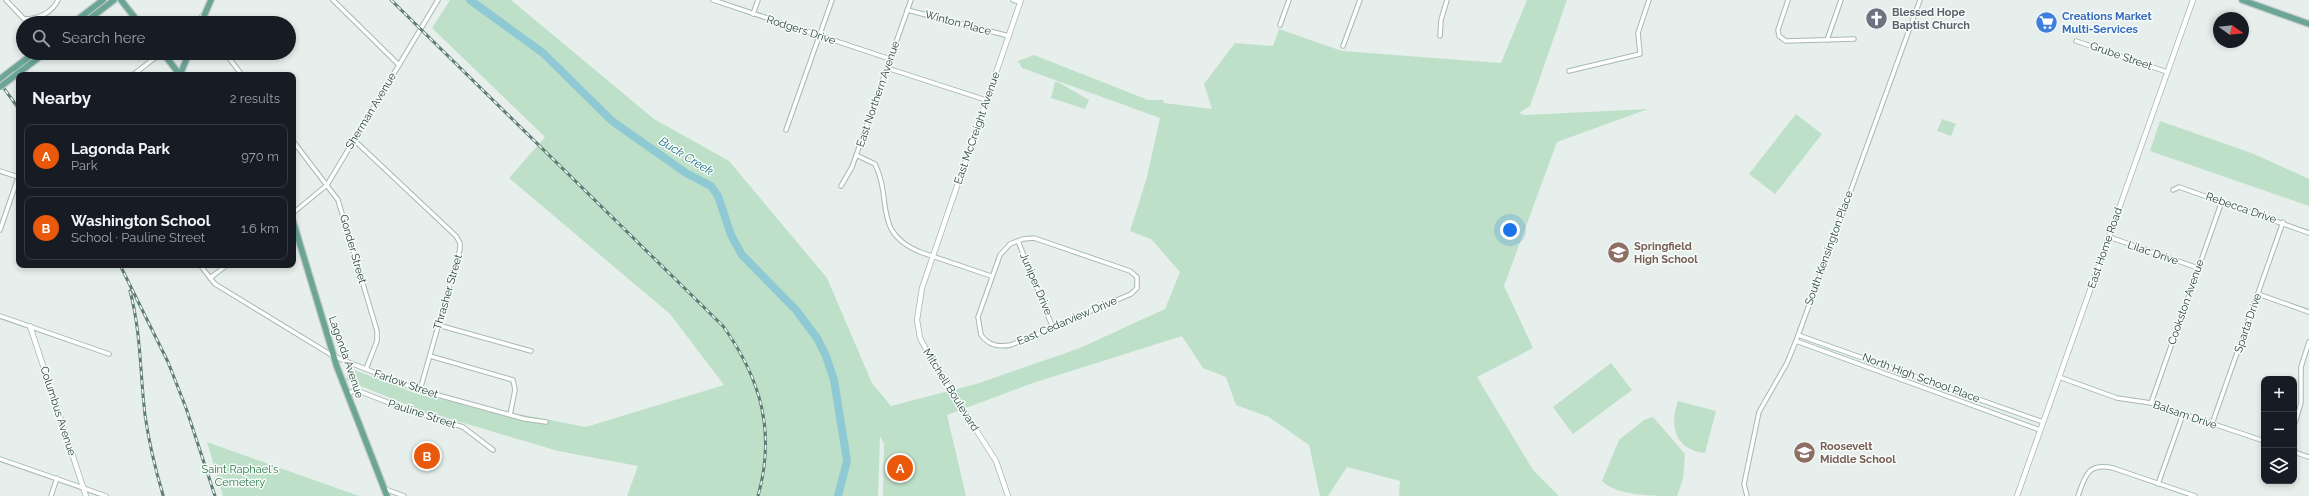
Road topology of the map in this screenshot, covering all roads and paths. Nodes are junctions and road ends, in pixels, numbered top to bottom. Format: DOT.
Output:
graph roads {
  1 [pos="6,0"];
  2 [pos="58,0"];
  3 [pos="114,0"];
  4 [pos="121,0"];
  5 [pos="211,0"];
  6 [pos="333,0"];
  7 [pos="438,0"];
  8 [pos="713,0"];
  9 [pos="758,0"];
  10 [pos="832,0"];
  11 [pos="911,0"];
  12 [pos="1013,0"];
  13 [pos="1289,0"];
  14 [pos="1360,0"];
  15 [pos="1447,0"];
  16 [pos="1649,0"];
  17 [pos="1788,0"];
  18 [pos="1841,0"];
  19 [pos="1920,0"];
  20 [pos="2193,0"];
  21 [pos="2242,0"];
  22 [pos="1021,1"];
  23 [pos="100,2"];
  24 [pos="207,9"];
  25 [pos="907,10"];
  26 [pos="753,14"];
  27 [pos="21,16"];
  28 [pos="40,16"];
  29 [pos="82,16"];
  30 [pos="93,16"];
  31 [pos="134,16"];
  32 [pos="202,16"];
  33 [pos="204,16"];
  34 [pos="2309,24"];
  35 [pos="1280,25"];
  36 [pos="820,36"];
  37 [pos="1009,36"];
  38 [pos="1440,36"];
  39 [pos="1854,39"];
  40 [pos="1827,40"];
  41 [pos="2076,41"];
  42 [pos="1343,46"];
  43 [pos="890,59"];
  44 [pos="27,60"];
  45 [pos="34,60"];
  46 [pos="153,60"];
  47 [pos="168,60"];
  48 [pos="186,60"];
  49 [pos="230,60"];
  50 [pos="399,65"];
  51 [pos="887,68"];
  52 [pos="1569,71"];
  53 [pos="15,72"];
  54 [pos="137,72"];
  55 [pos="178,72"];
  56 [pos="181,72"];
  57 [pos="240,72"];
  58 [pos="2167,72"];
  59 [pos="0,79"];
  60 [pos="0,87"];
  61 [pos="986,100"];
  62 [pos="786,130"];
  63 [pos="354,140"];
  64 [pos="296,145"];
  65 [pos="856,155"];
  66 [pos="0,171"];
  67 [pos="16,175"];
  68 [pos="16,185"];
  69 [pos="327,185"];
  70 [pos="842,186"];
  71 [pos="2173,190"];
  72 [pos="2222,201"];
  73 [pos="296,211"];
  74 [pos="2283,222"];
  75 [pos="0,230"];
  76 [pos="296,231"];
  77 [pos="2309,233"];
  78 [pos="2109,237"];
  79 [pos="1018,241"];
  80 [pos="934,256"];
  81 [pos="202,268"];
  82 [pos="223,268"];
  83 [pos="2198,268"];
  84 [pos="991,276"];
  85 [pos="210,278"];
  86 [pos="2258,294"];
  87 [pos="2309,312"];
  88 [pos="0,316"];
  89 [pos="438,325"];
  90 [pos="30,326"];
  91 [pos="1053,328"];
  92 [pos="1798,335"];
  93 [pos="1796,341"];
  94 [pos="2309,342"];
  95 [pos="531,351"];
  96 [pos="109,354"];
  97 [pos="333,356"];
  98 [pos="430,356"];
  99 [pos="366,369"];
  100 [pos="2059,377"];
  101 [pos="420,390"];
  102 [pos="347,394"];
  103 [pos="2150,403"];
  104 [pos="2183,414"];
  105 [pos="510,415"];
  106 [pos="2297,416"];
  107 [pos="546,422"];
  108 [pos="2043,422"];
  109 [pos="2212,424"];
  110 [pos="2040,430"];
  111 [pos="2261,440"];
  112 [pos="493,450"];
  113 [pos="2297,453"];
  114 [pos="2309,457"];
  115 [pos="0,459"];
  116 [pos="57,478"];
  117 [pos="2158,484"];
  118 [pos="84,488"];
  119 [pos="384,489"];
  120 [pos="51,496"];
  121 [pos="86,496"];
  122 [pos="106,496"];
  123 [pos="387,496"];
  124 [pos="404,496"];
  125 [pos="1008,496"];
  126 [pos="1747,496"];
  127 [pos="2017,496"];
  128 [pos="2078,496"];
  129 [pos="2195,496"];
  1 -- 27 [label="street"];
  2 -- 28 [label="street"];
  3 -- 30 [label="main road"];
  4 -- 31 [label="main road"];
  5 -- 24 [label="main road"];
  6 -- 50 [label="street"];
  7 -- 50 [label="street, Sherman Avenue"];
  8 -- 26 [label="street, Rodgers Drive"];
  9 -- 26 [label="street"];
  10 -- 36 [label="street"];
  11 -- 25 [label="street, East Northern Avenue"];
  12 -- 22 [label="street"];
  13 -- 35 [label="street"];
  14 -- 42 [label="street"];
  15 -- 38 [label="street"];
  16 -- 52 [label="street"];
  17 -- 40 [label="street"];
  18 -- 40 [label="street"];
  19 -- 92 [label="street, South Kensington Place"];
  20 -- 58 [label="street, East Home Road"];
  21 -- 34 [label="main road"];
  22 -- 37 [label="street, East McCreight Avenue"];
  23 -- 29 [label="main road"];
  24 -- 32 [label="street"];
  24 -- 33 [label="main road"];
  25 -- 37 [label="street, Winton Place"];
  25 -- 43 [label="street, East Northern Avenue"];
  26 -- 36 [label="street, Rodgers Drive"];
  36 -- 43 [label="street, Rodgers Drive"];
  36 -- 62 [label="street"];
  37 -- 61 [label="street, East McCreight Avenue"];
  39 -- 40 [label="street"];
  41 -- 58 [label="street, Grube Street"];
  43 -- 51 [label="street, East Northern Avenue"];
  44 -- 53 [label="main road"];
  45 -- 53 [label="main road"];
  46 -- 54 [label="street"];
  47 -- 55 [label="main road"];
  48 -- 56 [label="main road"];
  49 -- 57 [label="street"];
  50 -- 63 [label="street, Sherman Avenue"];
  51 -- 61 [label="street"];
  51 -- 65 [label="street, East Northern Avenue"];
  53 -- 59 [label="main road"];
  53 -- 60 [label="main road, bridge"];
  58 -- 78 [label="street, East Home Road"];
  61 -- 80 [label="street, East McCreight Avenue"];
  63 -- 69 [label="street, Sherman Avenue"];
  63 -- 89 [label="street, Thrasher Street"];
  64 -- 69 [label="street, Gonder Street"];
  65 -- 70 [label="street, East Northern Avenue"];
  65 -- 80 [label="street"];
  66 -- 67 [label="street"];
  68 -- 75 [label="street"];
  69 -- 73 [label="street, Sherman Avenue"];
  69 -- 99 [label="street, Gonder Street"];
  71 -- 72 [label="street, Rebecca Drive"];
  72 -- 74 [label="street, Rebecca Drive"];
  72 -- 83 [label="street, Cookston Avenue"];
  74 -- 77 [label="street, Rebecca Drive"];
  74 -- 86 [label="street, Sparta Drive"];
  76 -- 97 [label="main road, Lagonda Avenue"];
  78 -- 83 [label="street, Lilac Drive"];
  78 -- 100 [label="street, East Home Road"];
  79 -- 84 [label="street, East Cedarview Drive"];
  79 -- 91 [label="street, Juniper Drive"];
  79 -- 91 [label="street, East Cedarview Drive"];
  80 -- 84 [label="street"];
  80 -- 125 [label="street, Mitchell Boulevard"];
  81 -- 85 [label="street, Farlow Street"];
  82 -- 85 [label="street"];
  83 -- 103 [label="street, Cookston Avenue"];
  84 -- 91 [label="street, East Cedarview Drive"];
  85 -- 97 [label="street, Farlow Street"];
  86 -- 87 [label="street"];
  86 -- 109 [label="street, Sparta Drive"];
  88 -- 90 [label="street"];
  89 -- 95 [label="street"];
  89 -- 98 [label="street, Thrasher Street"];
  90 -- 96 [label="street"];
  90 -- 118 [label="street, Columbus Avenue"];
  92 -- 93 [label="street, South Kensington Place"];
  92 -- 108 [label="street, North High School Place"];
  93 -- 110 [label="street, North High School Place"];
  93 -- 126 [label="street, South Kensington Place"];
  94 -- 106 [label="street"];
  97 -- 99 [label="street, Farlow Street"];
  97 -- 102 [label="main road, Lagonda Avenue"];
  98 -- 101 [label="street, Thrasher Street"];
  98 -- 105 [label="street"];
  99 -- 101 [label="street, Farlow Street"];
  100 -- 103 [label="street, Balsam Drive"];
  100 -- 108 [label="street, East Home Road"];
  101 -- 105 [label="street, Farlow Street"];
  102 -- 112 [label="street, Pauline Street"];
  102 -- 119 [label="main road, Lagonda Avenue"];
  103 -- 104 [label="street, Balsam Drive"];
  104 -- 109 [label="street, Balsam Drive"];
  104 -- 117 [label="street"];
  105 -- 107 [label="street, Farlow Street"];
  108 -- 110 [label="street, East Home Road"];
  109 -- 111 [label="street, Balsam Drive"];
  110 -- 127 [label="street, East Home Road"];
  113 -- 114 [label="street"];
  115 -- 116 [label="street"];
  116 -- 118 [label="street"];
  116 -- 120 [label="street"];
  117 -- 128 [label="street"];
  117 -- 129 [label="street"];
  118 -- 121 [label="street, Columbus Avenue"];
  118 -- 122 [label="street"];
  119 -- 123 [label="main road, Lagonda Avenue"];
  119 -- 124 [label="street"];
}
